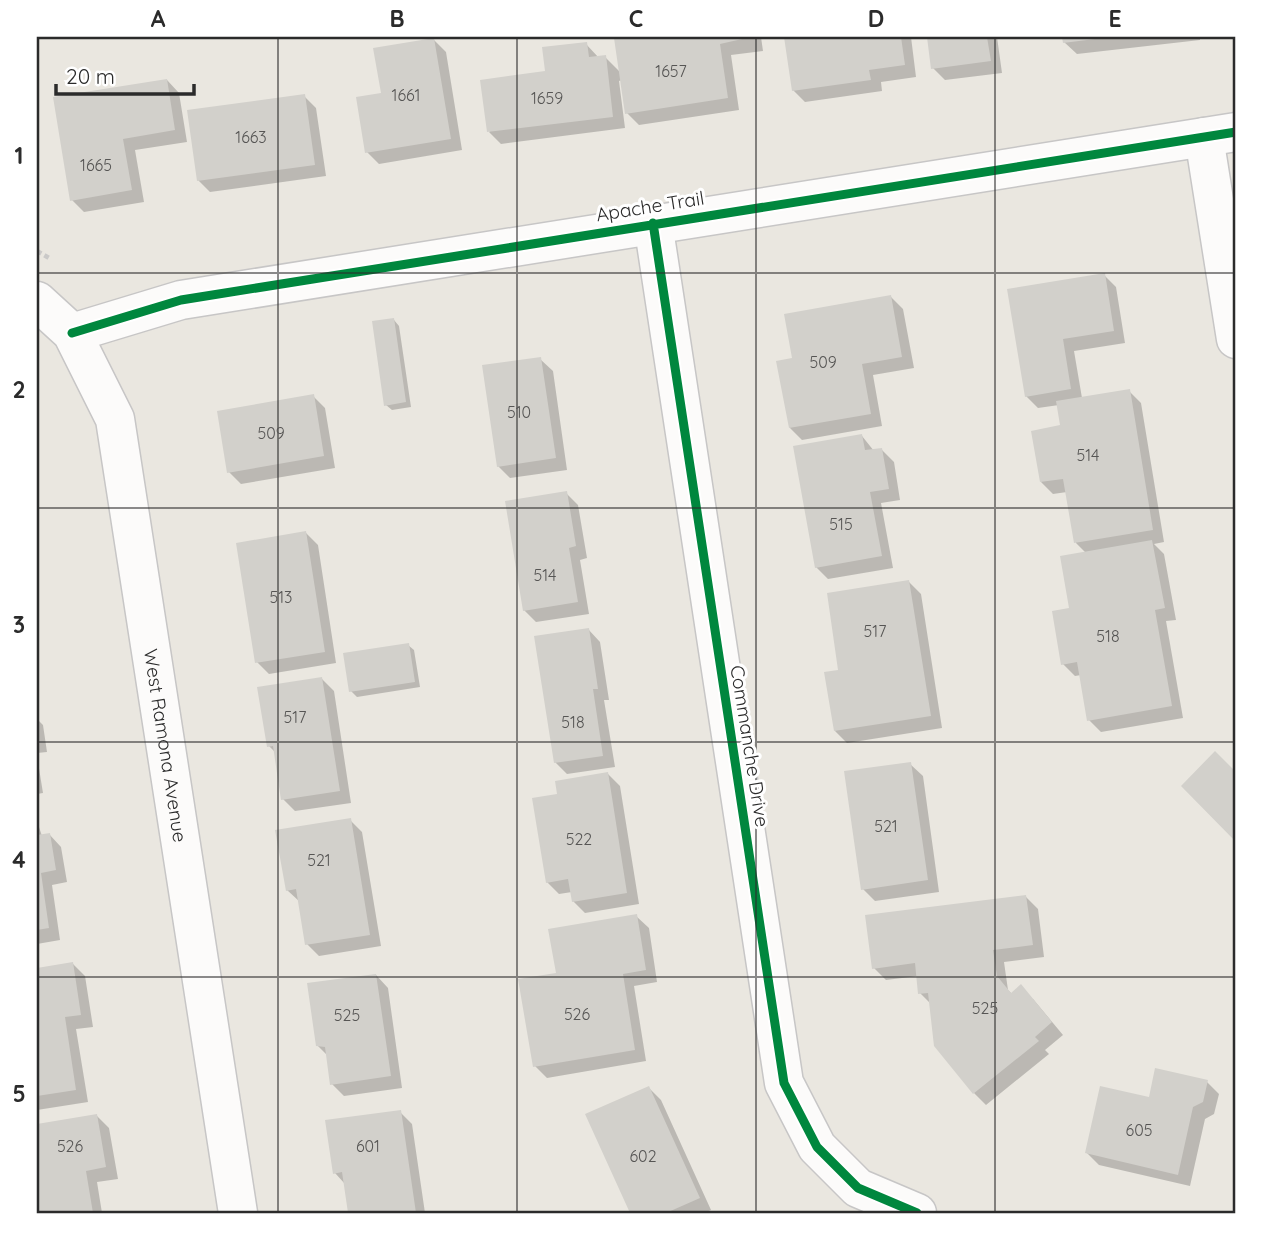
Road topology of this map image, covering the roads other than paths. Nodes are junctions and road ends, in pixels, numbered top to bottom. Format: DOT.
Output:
graph roads {
  1 [pos="1220,134"];
  2 [pos="653,223"];
  3 [pos="37,301"];
  4 [pos="72,333"];
  5 [pos="1236,339"];
  6 [pos="238,1213"];
  7 [pos="917,1213"];
  1 -- 2 [label="street, Apache Trail"];
  1 -- 5 [label="street"];
  2 -- 4 [label="street, Apache Trail"];
  2 -- 7 [label="street, Commanche Drive"];
  3 -- 4 [label="street, West Ramona Avenue"];
  4 -- 6 [label="street, West Ramona Avenue"];
}
